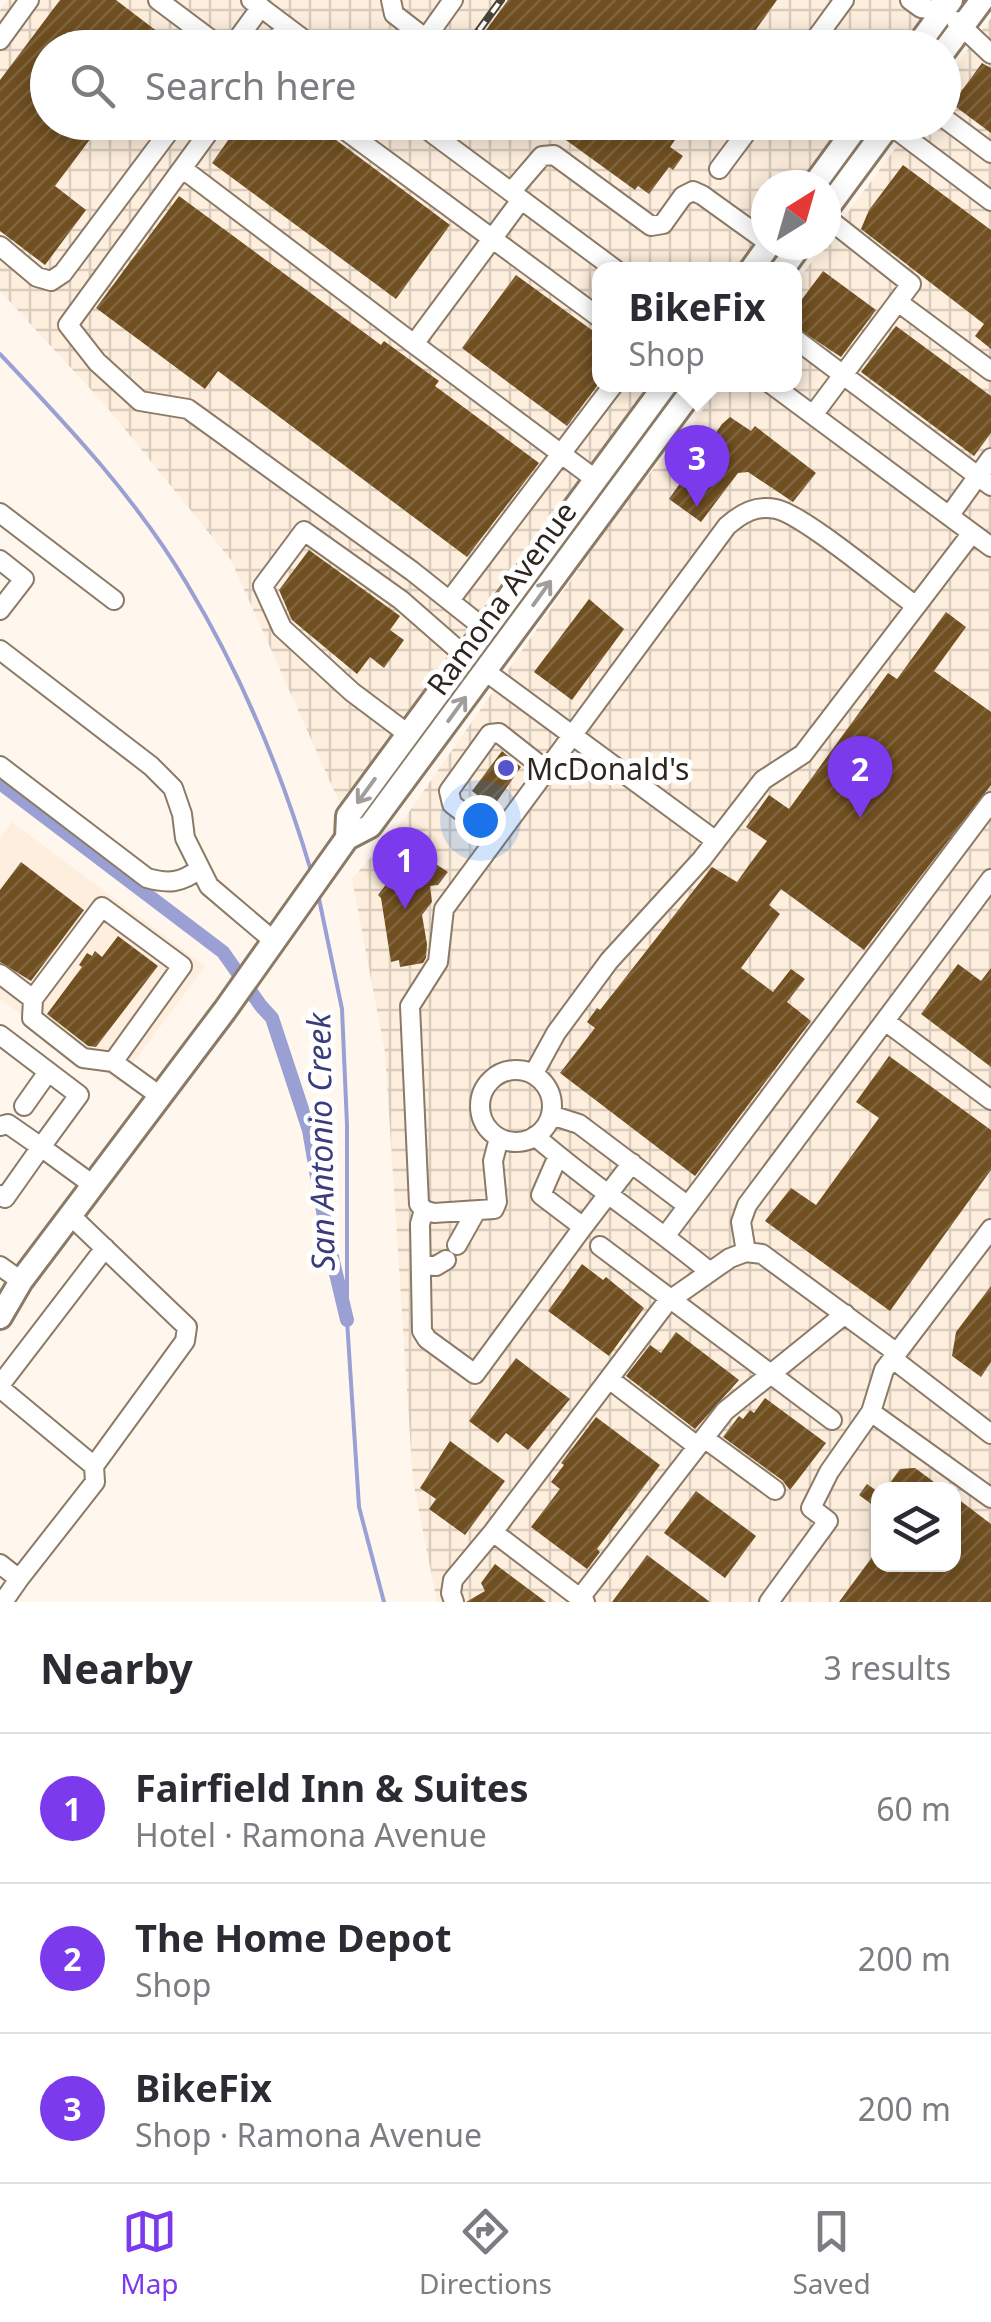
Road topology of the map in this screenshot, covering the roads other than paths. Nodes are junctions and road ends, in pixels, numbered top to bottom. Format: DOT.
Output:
graph roads {
  1 [pos="29,0"];
  2 [pos="158,0"];
  3 [pos="391,0"];
  4 [pos="453,0"];
  5 [pos="844,0"];
  6 [pos="910,0"];
  7 [pos="982,0"];
  8 [pos="256,4"];
  9 [pos="950,9"];
  10 [pos="286,26"];
  11 [pos="198,30"];
  12 [pos="241,30"];
  13 [pos="283,30"];
  14 [pos="291,30"];
  15 [pos="409,30"];
  16 [pos="431,30"];
  17 [pos="822,30"];
  18 [pos="932,30"];
  19 [pos="0,40"];
  20 [pos="991,54"];
  21 [pos="961,131"];
  22 [pos="163,140"];
  23 [pos="203,140"];
  24 [pos="358,140"];
  25 [pos="440,140"];
  26 [pos="741,140"];
  27 [pos="847,140"];
  28 [pos="877,140"];
  29 [pos="911,140"];
  30 [pos="991,153"];
  31 [pos="182,169"];
  32 [pos="719,169"];
  33 [pos="825,170"];
  34 [pos="841,192"];
  35 [pos="516,196"];
  36 [pos="991,201"];
  37 [pos="841,226"];
  38 [pos="751,231"];
  39 [pos="492,239"];
  40 [pos="0,246"];
  41 [pos="605,262"];
  42 [pos="898,302"];
  43 [pos="592,312"];
  44 [pos="414,344"];
  45 [pos="802,344"];
  46 [pos="991,371"];
  47 [pos="843,375"];
  48 [pos="608,392"];
  49 [pos="660,392"];
  50 [pos="690,392"];
  51 [pos="782,392"];
  52 [pos="813,415"];
  53 [pos="563,454"];
  54 [pos="991,458"];
  55 [pos="596,479"];
  56 [pos="985,481"];
  57 [pos="0,513"];
  58 [pos="949,516"];
  59 [pos="972,533"];
  60 [pos="991,546"];
  61 [pos="0,560"];
  62 [pos="114,600"];
  63 [pos="450,600"];
  64 [pos="916,606"];
  65 [pos="0,610"];
  66 [pos="486,628"];
  67 [pos="0,650"];
  68 [pos="466,656"];
  69 [pos="484,671"];
  70 [pos="408,734"];
  71 [pos="573,734"];
  72 [pos="0,766"];
  73 [pos="546,770"];
  74 [pos="991,802"];
  75 [pos="347,838"];
  76 [pos="496,838"];
  77 [pos="716,841"];
  78 [pos="200,869"];
  79 [pos="991,880"];
  80 [pos="279,936"];
  81 [pos="0,974"];
  82 [pos="33,999"];
  83 [pos="885,1022"];
  84 [pos="0,1034"];
  85 [pos="113,1062"];
  86 [pos="48,1072"];
  87 [pos="534,1073"];
  88 [pos="160,1096"];
  89 [pos="991,1100"];
  90 [pos="24,1106"];
  91 [pos="551,1116"];
  92 [pos="0,1126"];
  93 [pos="535,1136"];
  94 [pos="499,1138"];
  95 [pos="42,1148"];
  96 [pos="558,1156"];
  97 [pos="632,1163"];
  98 [pos="93,1185"];
  99 [pos="608,1194"];
  100 [pos="0,1195"];
  101 [pos="688,1206"];
  102 [pos="424,1210"];
  103 [pos="476,1211"];
  104 [pos="70,1215"];
  105 [pos="583,1227"];
  106 [pos="991,1229"];
  107 [pos="666,1235"];
  108 [pos="600,1246"];
  109 [pos="104,1248"];
  110 [pos="746,1252"];
  111 [pos="0,1266"];
  112 [pos="421,1266"];
  113 [pos="710,1272"];
  114 [pos="21,1280"];
  115 [pos="670,1300"];
  116 [pos="0,1301"];
  117 [pos="845,1314"];
  118 [pos="0,1317"];
  119 [pos="891,1361"];
  120 [pos="770,1375"];
  121 [pos="609,1380"];
  122 [pos="0,1386"];
  123 [pos="871,1412"];
  124 [pos="832,1420"];
  125 [pos="991,1434"];
  126 [pos="701,1442"];
  127 [pos="94,1466"];
  128 [pos="775,1490"];
  129 [pos="991,1498"];
  130 [pos="493,1532"];
  131 [pos="0,1564"];
  132 [pos="9,1596"];
  133 [pos="583,1600"];
  134 [pos="454,1602"];
  135 [pos="769,1602"];
  1 -- 19 [label="street"];
  2 -- 11 [label="street"];
  3 -- 15 [label="street"];
  4 -- 16 [label="street"];
  5 -- 17 [label="street"];
  6 -- 9 [label="street"];
  7 -- 9 [label="main road"];
  8 -- 10 [label="street"];
  8 -- 12 [label="street"];
  9 -- 18 [label="main road"];
  9 -- 20 [label="street"];
  10 -- 13 [label="street"];
  10 -- 14 [label="street"];
  21 -- 30 [label="street"];
  22 -- 40 [label="street"];
  23 -- 31 [label="street"];
  24 -- 39 [label="street"];
  25 -- 35 [label="street"];
  26 -- 32 [label="street"];
  27 -- 33 [label="main road"];
  28 -- 34 [label="main road"];
  29 -- 36 [label="street"];
  31 -- 44 [label="street"];
  31 -- 63 [label="street"];
  35 -- 38 [label="street"];
  35 -- 39 [label="street"];
  35 -- 41 [label="street"];
  37 -- 42 [label="street"];
  39 -- 43 [label="street"];
  39 -- 44 [label="street"];
  42 -- 46 [label="street"];
  42 -- 47 [label="street"];
  44 -- 53 [label="street"];
  45 -- 47 [label="street"];
  47 -- 52 [label="street"];
  47 -- 56 [label="street"];
  48 -- 53 [label="street"];
  49 -- 55 [label="main road, Ramona Avenue"];
  69 -- 50 [label="main road, Ramona Avenue, one-way"];
  51 -- 52 [label="street"];
  52 -- 58 [label="street"];
  53 -- 55 [label="street"];
  53 -- 63 [label="street"];
  54 -- 56 [label="street"];
  55 -- 66 [label="main road, Ramona Avenue"];
  56 -- 58 [label="street"];
  57 -- 62 [label="street"];
  58 -- 59 [label="street"];
  59 -- 60 [label="street"];
  59 -- 64 [label="street"];
  61 -- 65 [label="street"];
  63 -- 66 [label="street"];
  64 -- 71 [label="street"];
  64 -- 77 [label="street"];
  66 -- 68 [label="main road, Ramona Avenue"];
  67 -- 78 [label="street"];
  68 -- 69 [label="main road"];
  68 -- 70 [label="main road, Ramona Avenue"];
  68 -- 70 [label="street"];
  69 -- 71 [label="street"];
  75 -- 69 [label="main road, Ramona Avenue, one-way"];
  70 -- 75 [label="main road, Ramona Avenue, one-way"];
  71 -- 73 [label="street"];
  71 -- 77 [label="street"];
  72 -- 78 [label="street"];
  73 -- 76 [label="street"];
  73 -- 76 [label="street"];
  74 -- 101 [label="street"];
  75 -- 80 [label="main road, Ramona Avenue"];
  76 -- 102 [label="street"];
  77 -- 87 [label="street"];
  78 -- 80 [label="street"];
  79 -- 83 [label="street"];
  80 -- 88 [label="main road, Ramona Avenue"];
  81 -- 82 [label="street"];
  82 -- 85 [label="street"];
  82 -- 85 [label="street"];
  83 -- 89 [label="street"];
  83 -- 110 [label="street"];
  84 -- 86 [label="street"];
  85 -- 88 [label="street"];
  86 -- 90 [label="street"];
  86 -- 95 [label="street"];
  87 -- 91 [label="street"];
  87 -- 94 [label="street"];
  88 -- 98 [label="main road, Ramona Avenue"];
  91 -- 93 [label="street"];
  91 -- 97 [label="street"];
  92 -- 95 [label="street"];
  93 -- 94 [label="street"];
  93 -- 96 [label="street"];
  94 -- 103 [label="street"];
  95 -- 98 [label="street"];
  95 -- 100 [label="street"];
  96 -- 99 [label="street"];
  96 -- 105 [label="street"];
  97 -- 99 [label="street"];
  97 -- 101 [label="street"];
  98 -- 104 [label="main road, Ramona Avenue"];
  99 -- 105 [label="street"];
  99 -- 107 [label="street"];
  101 -- 107 [label="street"];
  102 -- 103 [label="street"];
  102 -- 112 [label="street"];
  103 -- 112 [label="street"];
  104 -- 109 [label="street"];
  104 -- 114 [label="main road, Ramona Avenue"];
  105 -- 112 [label="street"];
  106 -- 119 [label="street"];
  107 -- 113 [label="street"];
  108 -- 115 [label="street"];
  109 -- 122 [label="street"];
  109 -- 127 [label="street"];
  110 -- 113 [label="street"];
  110 -- 117 [label="street"];
  111 -- 114 [label="street"];
  113 -- 115 [label="street"];
  114 -- 116 [label="main road, Ramona Avenue"];
  114 -- 118 [label="main road, Ramona Avenue"];
  115 -- 120 [label="street"];
  115 -- 121 [label="street"];
  117 -- 119 [label="street"];
  117 -- 120 [label="street"];
  119 -- 123 [label="street"];
  119 -- 125 [label="street"];
  120 -- 124 [label="street"];
  120 -- 126 [label="street"];
  121 -- 126 [label="street"];
  121 -- 130 [label="street"];
  122 -- 127 [label="street"];
  123 -- 129 [label="street"];
  123 -- 135 [label="street"];
  126 -- 128 [label="street"];
  126 -- 133 [label="street"];
  127 -- 132 [label="street"];
  130 -- 133 [label="street"];
  130 -- 134 [label="street"];
  131 -- 132 [label="street"];
}
